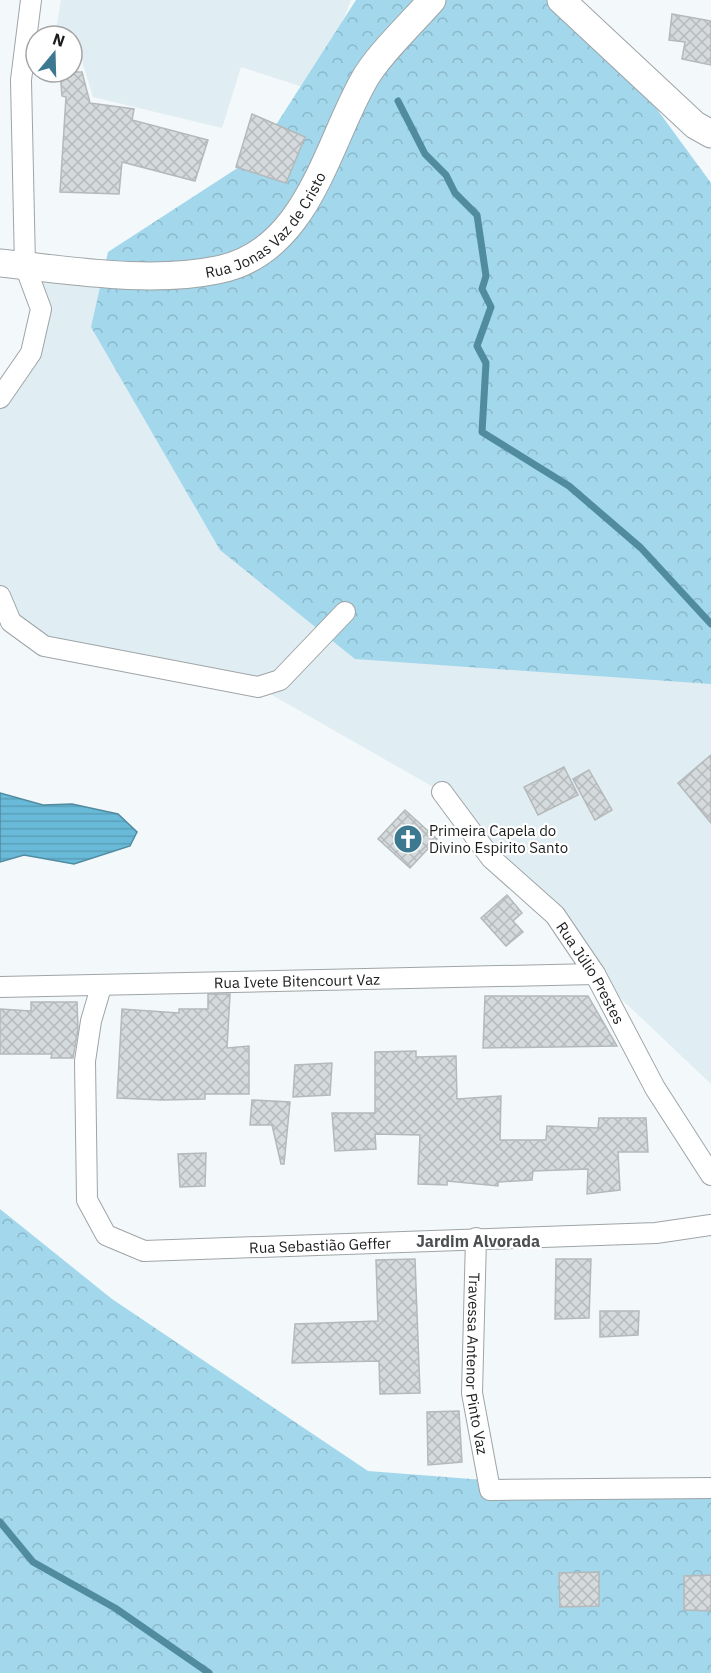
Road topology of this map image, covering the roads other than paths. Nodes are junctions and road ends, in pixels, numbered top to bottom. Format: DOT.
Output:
graph roads {
  1 [pos="31,0"];
  2 [pos="432,0"];
  3 [pos="561,0"];
  4 [pos="711,134"];
  5 [pos="13,265"];
  6 [pos="0,398"];
  7 [pos="0,596"];
  8 [pos="345,612"];
  9 [pos="442,792"];
  10 [pos="595,974"];
  11 [pos="0,987"];
  12 [pos="101,987"];
  13 [pos="711,1175"];
  14 [pos="711,1225"];
  15 [pos="476,1238"];
  16 [pos="711,1488"];
  1 -- 5 [label="street"];
  2 -- 5 [label="street, Rua Jonas Vaz de Cristo"];
  3 -- 4 [label="street"];
  5 -- 6 [label="street"];
  7 -- 8 [label="street"];
  9 -- 10 [label="street, Rua Júlio Prestes"];
  10 -- 12 [label="street, Rua Ivete Bitencourt Vaz"];
  10 -- 13 [label="street, Rua Júlio Prestes"];
  11 -- 12 [label="street, Rua Ivete Bitencourt Vaz"];
  12 -- 15 [label="street, Rua Sebastião Geffer"];
  14 -- 15 [label="street, Rua Sebastião Geffer"];
  15 -- 16 [label="street, Travessa Antenor Pinto Vaz"];
}
